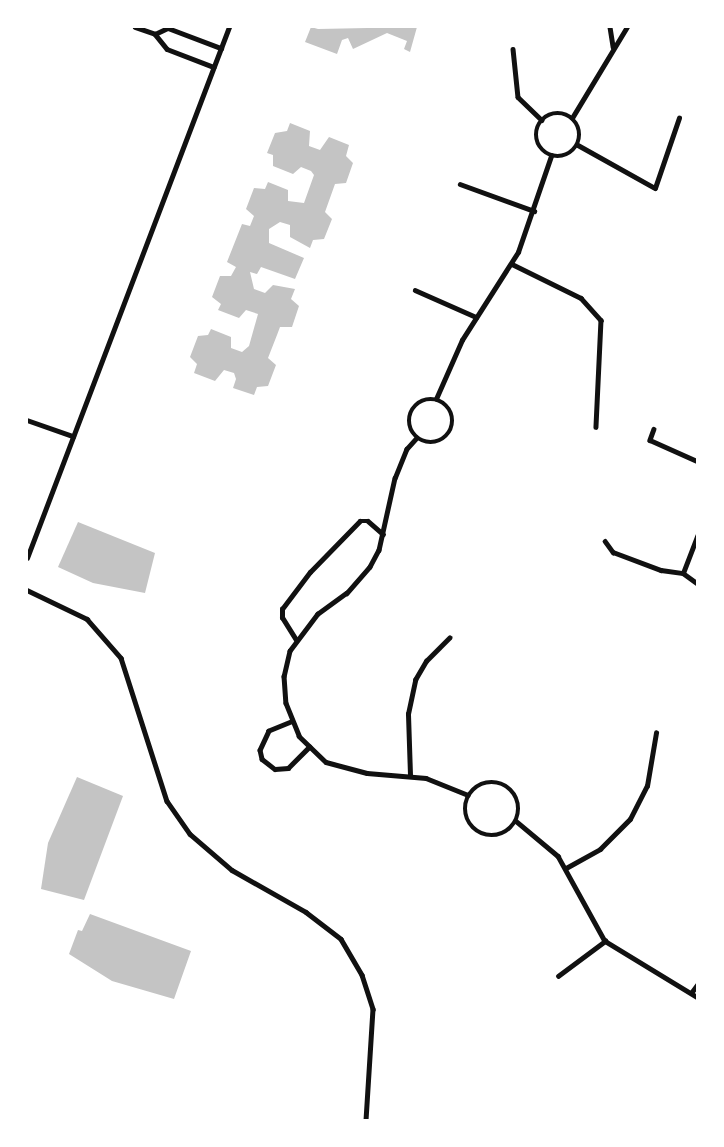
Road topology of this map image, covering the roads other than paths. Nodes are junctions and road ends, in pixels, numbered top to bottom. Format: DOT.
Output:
graph roads {
  1 [pos="135,27"];
  2 [pos="229,27"];
  3 [pos="610,27"];
  4 [pos="627,27"];
  5 [pos="155,34"];
  6 [pos="613,47"];
  7 [pos="221,48"];
  8 [pos="513,49"];
  9 [pos="214,67"];
  10 [pos="572,118"];
  11 [pos="679,118"];
  12 [pos="542,120"];
  13 [pos="578,146"];
  14 [pos="550,156"];
  15 [pos="460,184"];
  16 [pos="534,212"];
  17 [pos="512,264"];
  18 [pos="415,290"];
  19 [pos="476,317"];
  20 [pos="436,399"];
  21 [pos="27,420"];
  22 [pos="596,427"];
  23 [pos="654,429"];
  24 [pos="73,436"];
  25 [pos="417,438"];
  26 [pos="697,461"];
  27 [pos="383,534"];
  28 [pos="697,536"];
  29 [pos="605,541"];
  30 [pos="691,553"];
  31 [pos="697,555"];
  32 [pos="27,558"];
  33 [pos="683,573"];
  34 [pos="697,583"];
  35 [pos="27,590"];
  36 [pos="449,638"];
  37 [pos="296,640"];
  38 [pos="291,722"];
  39 [pos="656,733"];
  40 [pos="309,747"];
  41 [pos="410,775"];
  42 [pos="468,795"];
  43 [pos="516,821"];
  44 [pos="566,868"];
  45 [pos="604,941"];
  46 [pos="558,976"];
  47 [pos="697,985"];
  48 [pos="691,993"];
  49 [pos="697,997"];
  50 [pos="366,1120"];
  1 -- 5 [label="street"];
  2 -- 7 [label="street"];
  3 -- 6 [label="street"];
  4 -- 6 [label="street"];
  5 -- 7 [label="street"];
  5 -- 9 [label="street"];
  6 -- 10 [label="street"];
  7 -- 9 [label="street"];
  8 -- 12 [label="street"];
  9 -- 24 [label="street"];
  10 -- 12 [label="street"];
  10 -- 13 [label="street"];
  11 -- 13 [label="street"];
  12 -- 14 [label="street"];
  13 -- 14 [label="street"];
  14 -- 16 [label="street"];
  15 -- 16 [label="street"];
  16 -- 17 [label="street"];
  17 -- 19 [label="street"];
  17 -- 22 [label="street"];
  18 -- 19 [label="street"];
  19 -- 20 [label="street"];
  20 -- 25 [label="street"];
  20 -- 25 [label="street"];
  21 -- 24 [label="street"];
  23 -- 26 [label="street"];
  24 -- 32 [label="street"];
  25 -- 27 [label="street"];
  27 -- 37 [label="street"];
  27 -- 37 [label="street"];
  28 -- 30 [label="street"];
  29 -- 33 [label="street"];
  30 -- 31 [label="street"];
  30 -- 33 [label="street"];
  33 -- 34 [label="street"];
  35 -- 50 [label="street"];
  36 -- 41 [label="street"];
  37 -- 38 [label="street"];
  38 -- 40 [label="street"];
  38 -- 40 [label="street"];
  39 -- 44 [label="street"];
  40 -- 41 [label="street"];
  41 -- 42 [label="street"];
  42 -- 43 [label="street"];
  42 -- 43 [label="street"];
  43 -- 44 [label="street"];
  44 -- 45 [label="street"];
  45 -- 46 [label="street"];
  45 -- 48 [label="street"];
  47 -- 48 [label="street"];
  48 -- 49 [label="street"];
}
